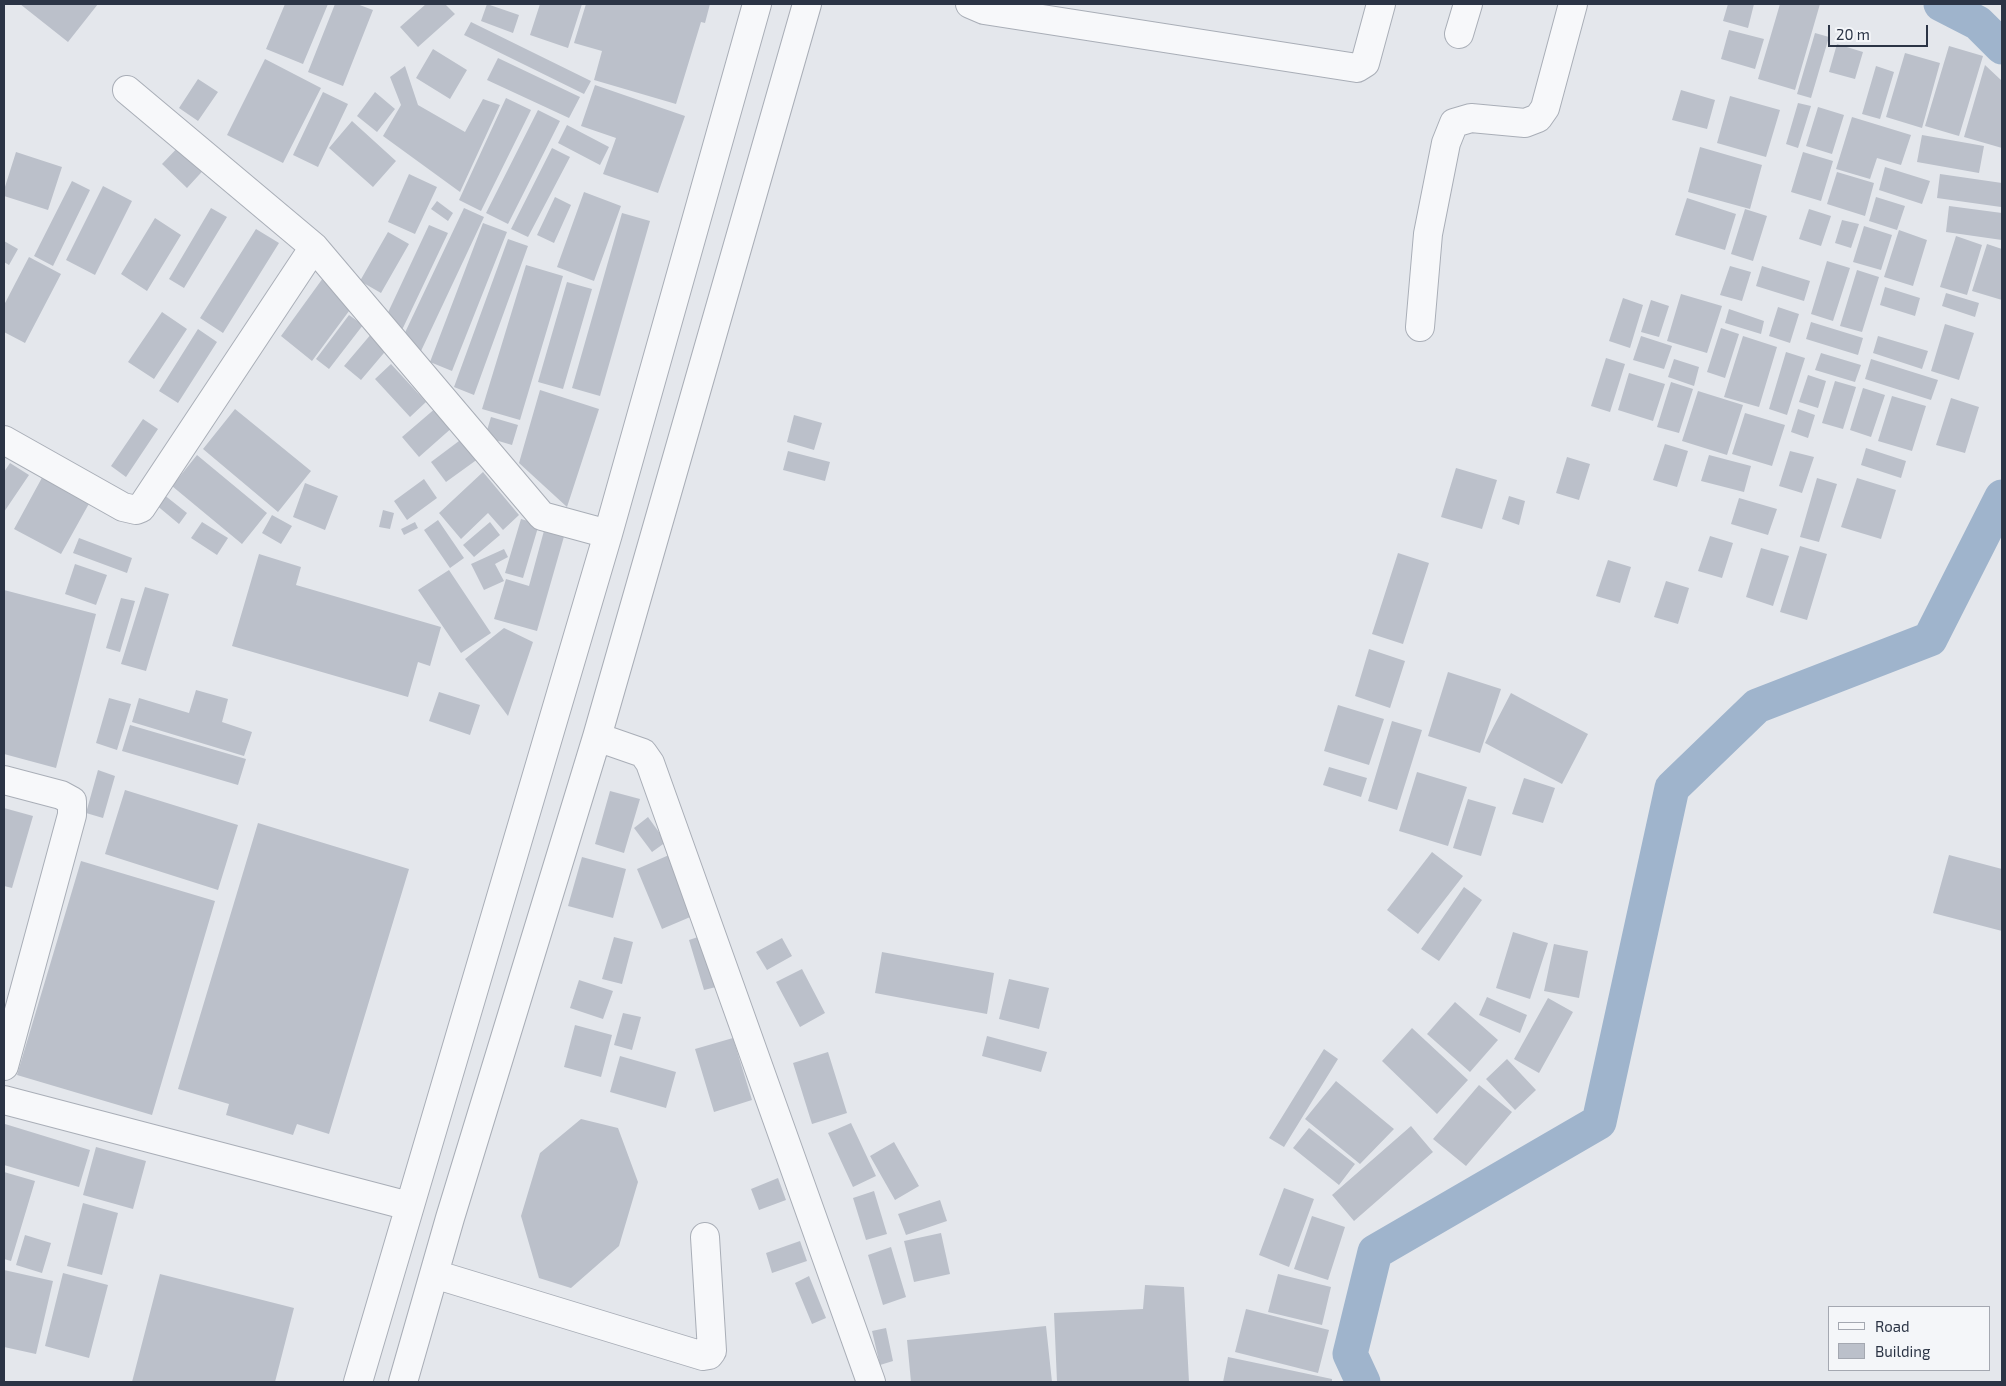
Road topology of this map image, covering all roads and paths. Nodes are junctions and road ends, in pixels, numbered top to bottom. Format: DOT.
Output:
graph roads {
  1 [pos="756,4"];
  2 [pos="807,4"];
  3 [pos="970,4"];
  4 [pos="1381,4"];
  5 [pos="1468,4"];
  6 [pos="1573,4"];
  7 [pos="1460,34"];
  8 [pos="128,90"];
  9 [pos="314,247"];
  10 [pos="1420,327"];
  11 [pos="4,440"];
  12 [pos="608,534"];
  13 [pos="597,737"];
  14 [pos="4,780"];
  15 [pos="4,1066"];
  16 [pos="4,1100"];
  17 [pos="408,1206"];
  18 [pos="705,1236"];
  19 [pos="434,1274"];
  20 [pos="358,1382"];
  21 [pos="403,1382"];
  22 [pos="871,1382"];
  1 -- 12 [label="street"];
  2 -- 13 [label="street"];
  3 -- 4 [label="street"];
  5 -- 7 [label="street"];
  6 -- 10 [label="street"];
  8 -- 9 [label="street"];
  9 -- 11 [label="street"];
  9 -- 12 [label="street"];
  12 -- 17 [label="street"];
  13 -- 19 [label="street"];
  13 -- 22 [label="street"];
  14 -- 15 [label="street"];
  16 -- 17 [label="street"];
  17 -- 20 [label="street"];
  18 -- 19 [label="street"];
  19 -- 21 [label="street"];
}
